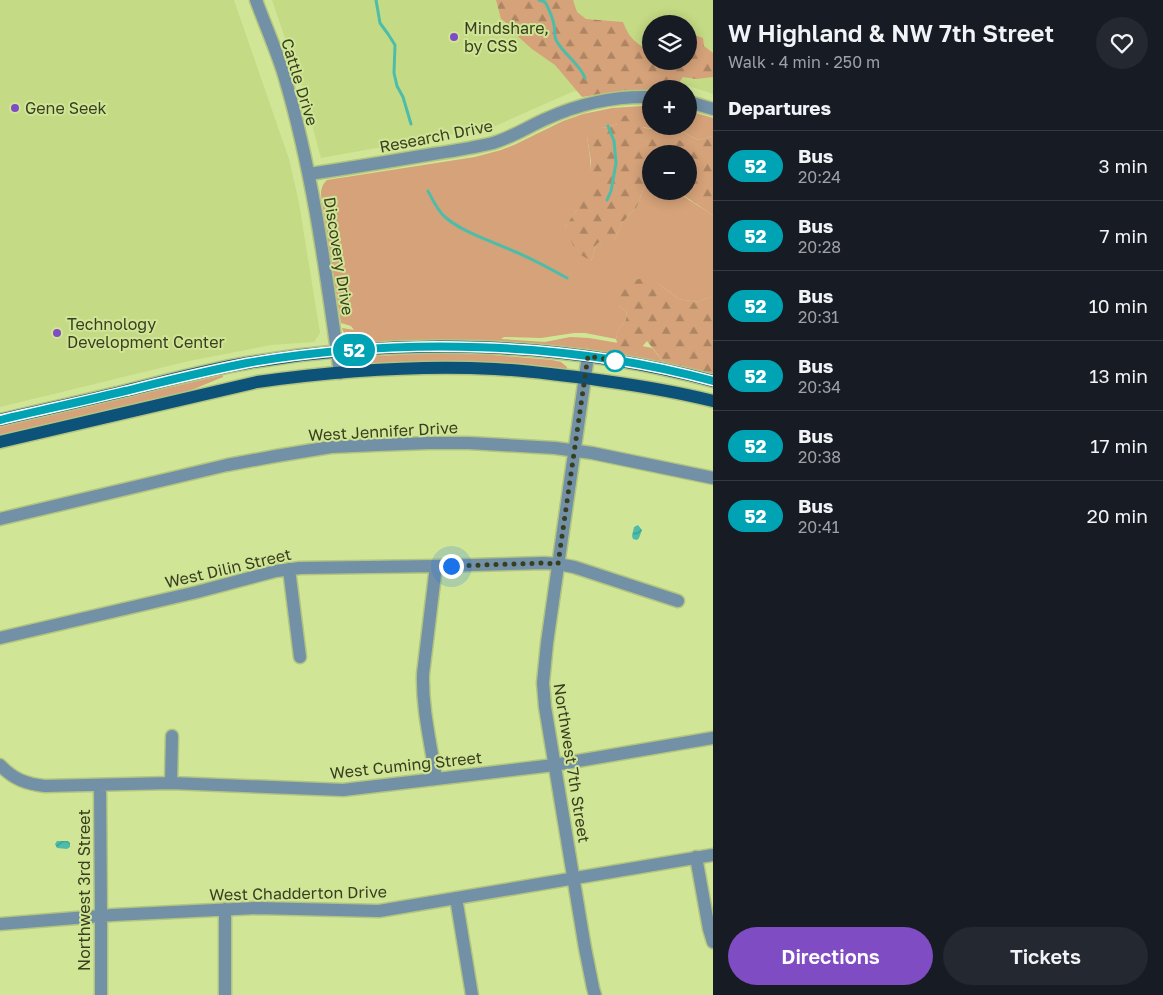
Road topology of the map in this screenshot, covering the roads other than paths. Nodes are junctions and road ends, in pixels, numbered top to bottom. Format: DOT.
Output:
graph roads {
  1 [pos="256,0"];
  2 [pos="642,97"];
  3 [pos="697,104"];
  4 [pos="713,109"];
  5 [pos="309,174"];
  6 [pos="337,351"];
  7 [pos="588,356"];
  8 [pos="340,373"];
  9 [pos="585,378"];
  10 [pos="713,381"];
  11 [pos="713,401"];
  12 [pos="0,420"];
  13 [pos="0,442"];
  14 [pos="574,450"];
  15 [pos="713,478"];
  16 [pos="0,518"];
  17 [pos="558,564"];
  18 [pos="436,566"];
  19 [pos="289,569"];
  20 [pos="678,601"];
  21 [pos="0,638"];
  22 [pos="300,657"];
  23 [pos="172,736"];
  24 [pos="713,738"];
  25 [pos="0,765"];
  26 [pos="554,765"];
  27 [pos="436,780"];
  28 [pos="170,783"];
  29 [pos="100,785"];
  30 [pos="713,855"];
  31 [pos="696,857"];
  32 [pos="574,878"];
  33 [pos="456,898"];
  34 [pos="225,910"];
  35 [pos="102,917"];
  36 [pos="0,924"];
  37 [pos="713,942"];
  38 [pos="101,995"];
  39 [pos="226,995"];
  40 [pos="472,995"];
  41 [pos="595,995"];
  1 -- 5 [label="street, Cattle Drive"];
  2 -- 5 [label="street, Research Drive"];
  3 -- 4 [label="street"];
  5 -- 6 [label="street, Discovery Drive"];
  6 -- 7 [label="main road"];
  6 -- 8 [label="street, Discovery Drive"];
  6 -- 12 [label="main road"];
  7 -- 9 [label="street, Northwest 7th Street"];
  7 -- 10 [label="main road"];
  8 -- 9 [label="main road"];
  8 -- 13 [label="main road"];
  9 -- 11 [label="main road"];
  9 -- 14 [label="street, Northwest 7th Street"];
  14 -- 15 [label="street, West Jennifer Drive"];
  14 -- 16 [label="street, West Jennifer Drive"];
  14 -- 17 [label="street, Northwest 7th Street"];
  17 -- 18 [label="street, West Dilin Street"];
  17 -- 20 [label="street, West Dilin Street"];
  17 -- 26 [label="street, Northwest 7th Street"];
  18 -- 19 [label="street, West Dilin Street"];
  18 -- 27 [label="street"];
  19 -- 21 [label="street, West Dilin Street"];
  19 -- 22 [label="street"];
  23 -- 28 [label="street"];
  24 -- 26 [label="street, West Cuming Street"];
  25 -- 29 [label="street, West Cuming Street"];
  26 -- 27 [label="street, West Cuming Street"];
  26 -- 32 [label="street, Northwest 7th Street"];
  27 -- 28 [label="street, West Cuming Street"];
  28 -- 29 [label="street, West Cuming Street"];
  29 -- 35 [label="street, Northwest 3rd Street"];
  30 -- 31 [label="street, West Chadderton Drive"];
  31 -- 32 [label="street, West Chadderton Drive"];
  31 -- 37 [label="street"];
  32 -- 33 [label="street, West Chadderton Drive"];
  32 -- 41 [label="street, Northwest 7th Street"];
  33 -- 34 [label="street, West Chadderton Drive"];
  33 -- 40 [label="street"];
  34 -- 35 [label="street, West Chadderton Drive"];
  34 -- 39 [label="street"];
  35 -- 36 [label="street, West Chadderton Drive"];
  35 -- 38 [label="street, Northwest 3rd Street"];
}
